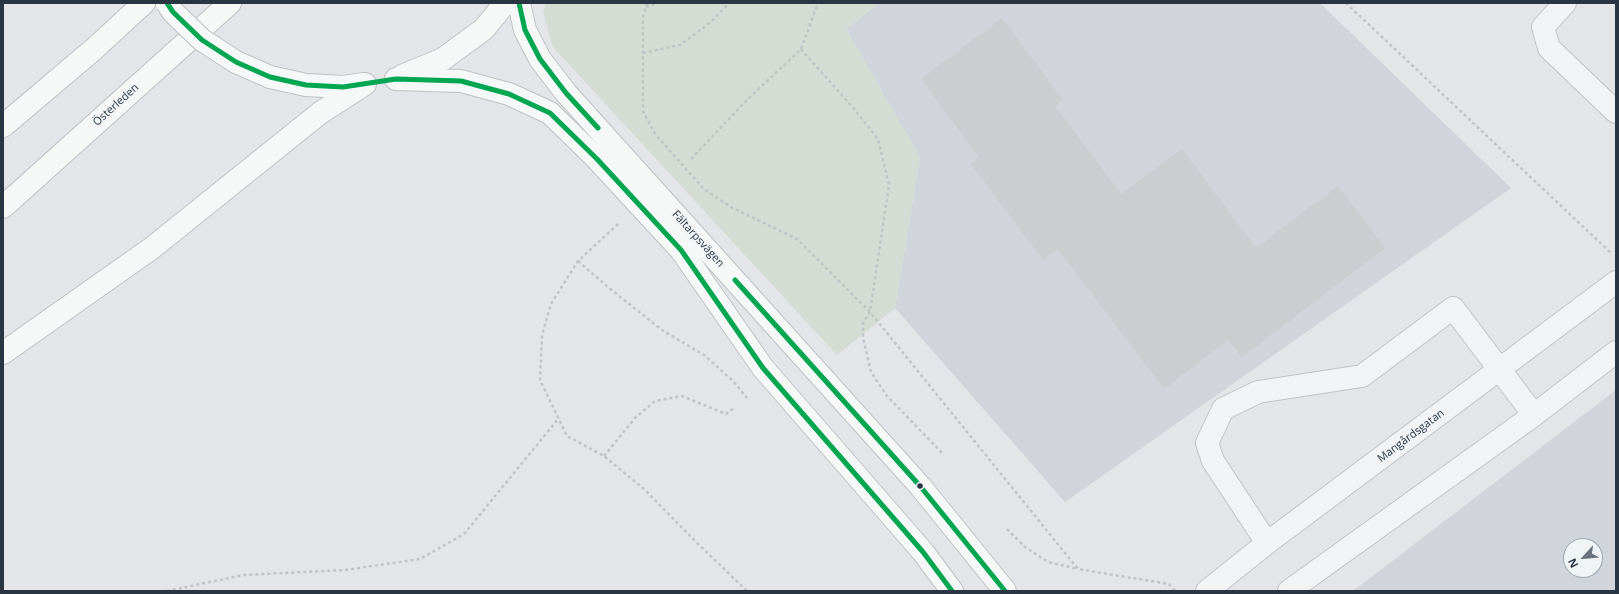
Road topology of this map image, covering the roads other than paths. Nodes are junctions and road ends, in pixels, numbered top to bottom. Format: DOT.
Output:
graph roads {
  1 [pos="144,3"];
  2 [pos="167,3"];
  3 [pos="230,3"];
  4 [pos="505,3"];
  5 [pos="519,3"];
  6 [pos="1564,3"];
  7 [pos="396,79"];
  8 [pos="365,84"];
  9 [pos="1616,112"];
  10 [pos="3,126"];
  11 [pos="3,207"];
  12 [pos="1616,282"];
  13 [pos="1616,352"];
  14 [pos="3,353"];
  15 [pos="1499,369"];
  16 [pos="1534,415"];
  17 [pos="1268,542"];
  18 [pos="952,591"];
  19 [pos="1005,591"];
  20 [pos="1207,591"];
  21 [pos="1289,591"];
  1 -- 10 [label="main road"];
  2 -- 8 [label="main road, bridge"];
  3 -- 11 [label="main road, Österleden"];
  4 -- 7 [label="main road"];
  5 -- 19 [label="main road, Fältarpsvägen"];
  6 -- 9 [label="street"];
  7 -- 8 [label="main road"];
  7 -- 18 [label="main road, Fältarpsvägen"];
  8 -- 14 [label="main road"];
  12 -- 15 [label="street, Mangårdsgatan"];
  13 -- 16 [label="street"];
  15 -- 16 [label="street"];
  15 -- 17 [label="street, Mangårdsgatan"];
  15 -- 17 [label="street"];
  16 -- 21 [label="street"];
  17 -- 20 [label="street, Mangårdsgatan"];
}
